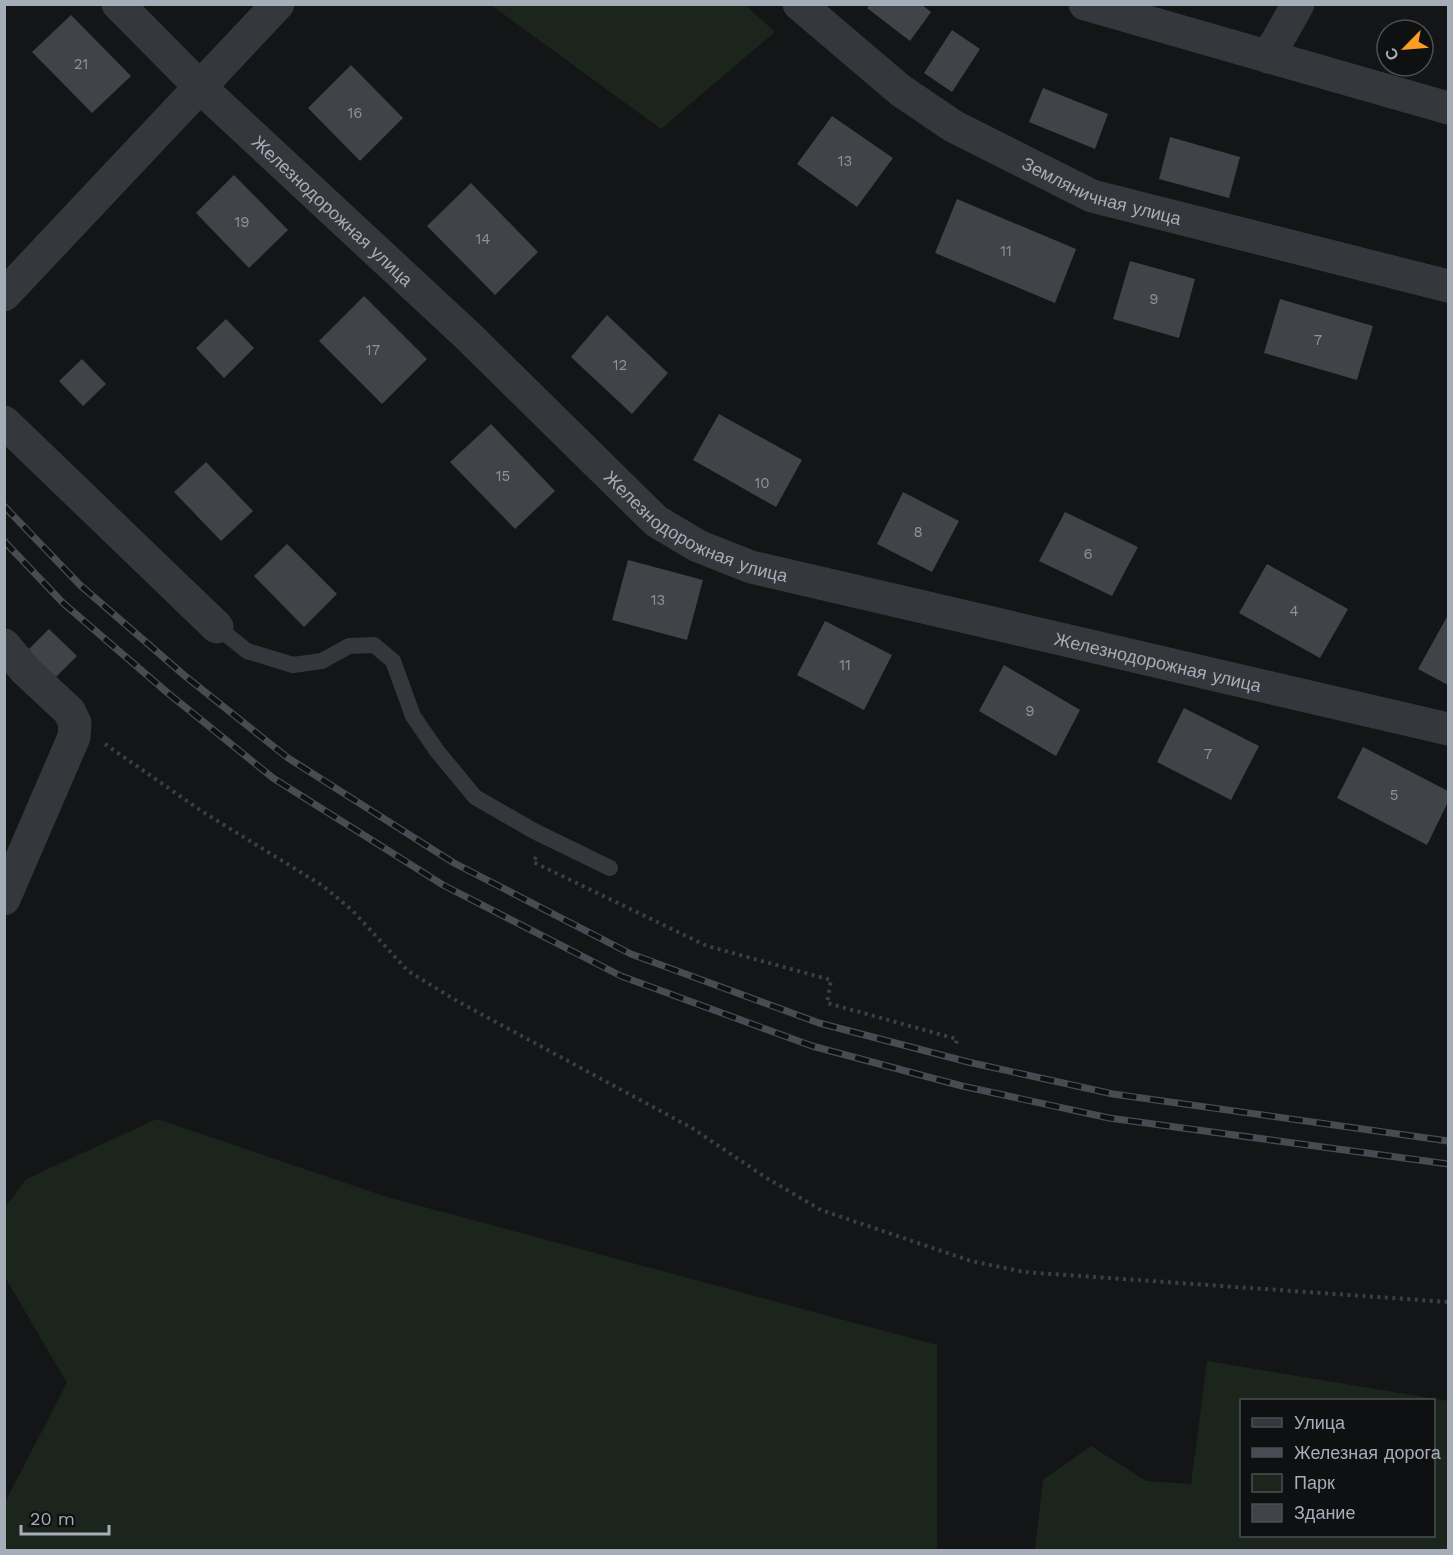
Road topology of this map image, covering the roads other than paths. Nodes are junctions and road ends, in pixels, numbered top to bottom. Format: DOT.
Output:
graph roads {
  1 [pos="118,4"];
  2 [pos="278,4"];
  3 [pos="799,4"];
  4 [pos="1084,4"];
  5 [pos="1298,4"];
  6 [pos="1268,57"];
  7 [pos="201,88"];
  8 [pos="1449,108"];
  9 [pos="1449,286"];
  10 [pos="4,296"];
  11 [pos="4,422"];
  12 [pos="217,627"];
  13 [pos="4,645"];
  14 [pos="1449,729"];
  15 [pos="610,868"];
  16 [pos="4,899"];
  1 -- 7 [label="street, Железнодорожная улица"];
  2 -- 7 [label="street"];
  3 -- 9 [label="street, Земляничная улица"];
  4 -- 6 [label="street"];
  5 -- 6 [label="street"];
  6 -- 8 [label="street"];
  7 -- 10 [label="street"];
  7 -- 14 [label="street, Железнодорожная улица"];
  11 -- 12 [label="street"];
  12 -- 15 [label="lane"];
  13 -- 16 [label="street"];
}
